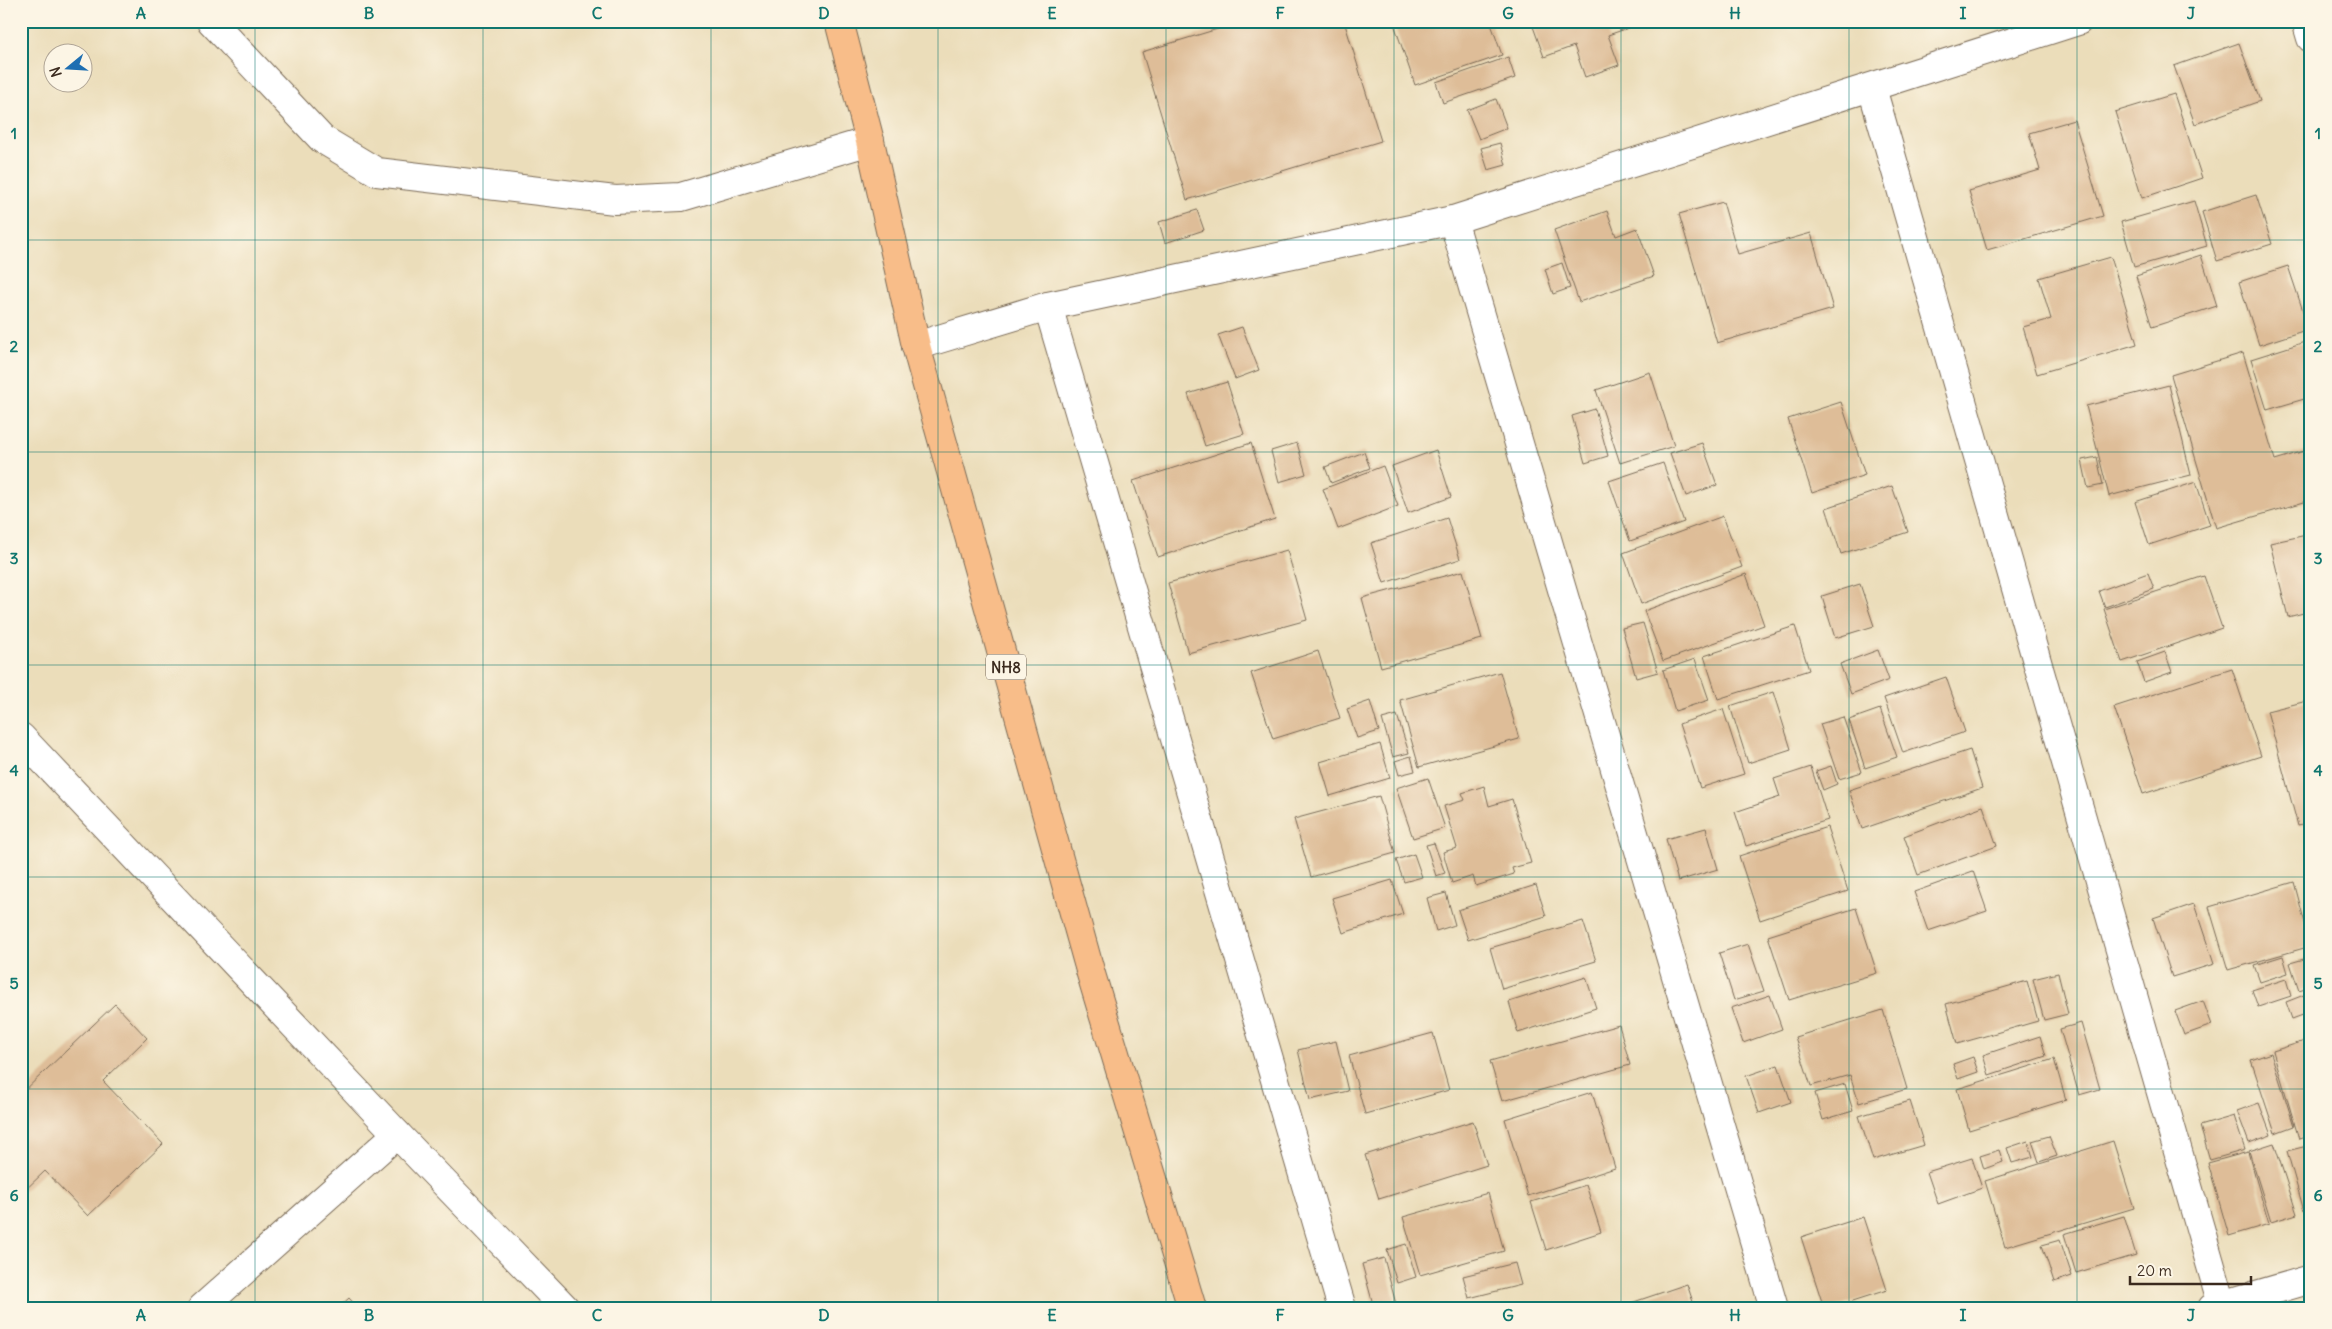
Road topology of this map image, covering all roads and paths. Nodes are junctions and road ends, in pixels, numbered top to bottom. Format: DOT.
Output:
graph roads {
  1 [pos="211,21"];
  2 [pos="838,21"];
  3 [pos="2078,21"];
  4 [pos="2306,21"];
  5 [pos="2311,38"];
  6 [pos="1872,88"];
  7 [pos="870,141"];
  8 [pos="1453,220"];
  9 [pos="1048,306"];
  10 [pos="916,346"];
  11 [pos="21,737"];
  12 [pos="397,1134"];
  13 [pos="2311,1279"];
  14 [pos="2219,1307"];
  15 [pos="202,1308"];
  16 [pos="564,1308"];
  17 [pos="1192,1308"];
  18 [pos="1342,1308"];
  19 [pos="1774,1308"];
  1 -- 7 [label="street"];
  2 -- 7 [label="highway, NH8"];
  3 -- 6 [label="street"];
  4 -- 5 [label="street"];
  6 -- 8 [label="street"];
  6 -- 14 [label="street"];
  7 -- 10 [label="highway, NH8"];
  8 -- 9 [label="street"];
  8 -- 19 [label="street"];
  9 -- 10 [label="street"];
  9 -- 18 [label="street"];
  10 -- 17 [label="highway, NH8"];
  11 -- 12 [label="street"];
  12 -- 15 [label="street"];
  12 -- 16 [label="street"];
  13 -- 14 [label="street"];
}
